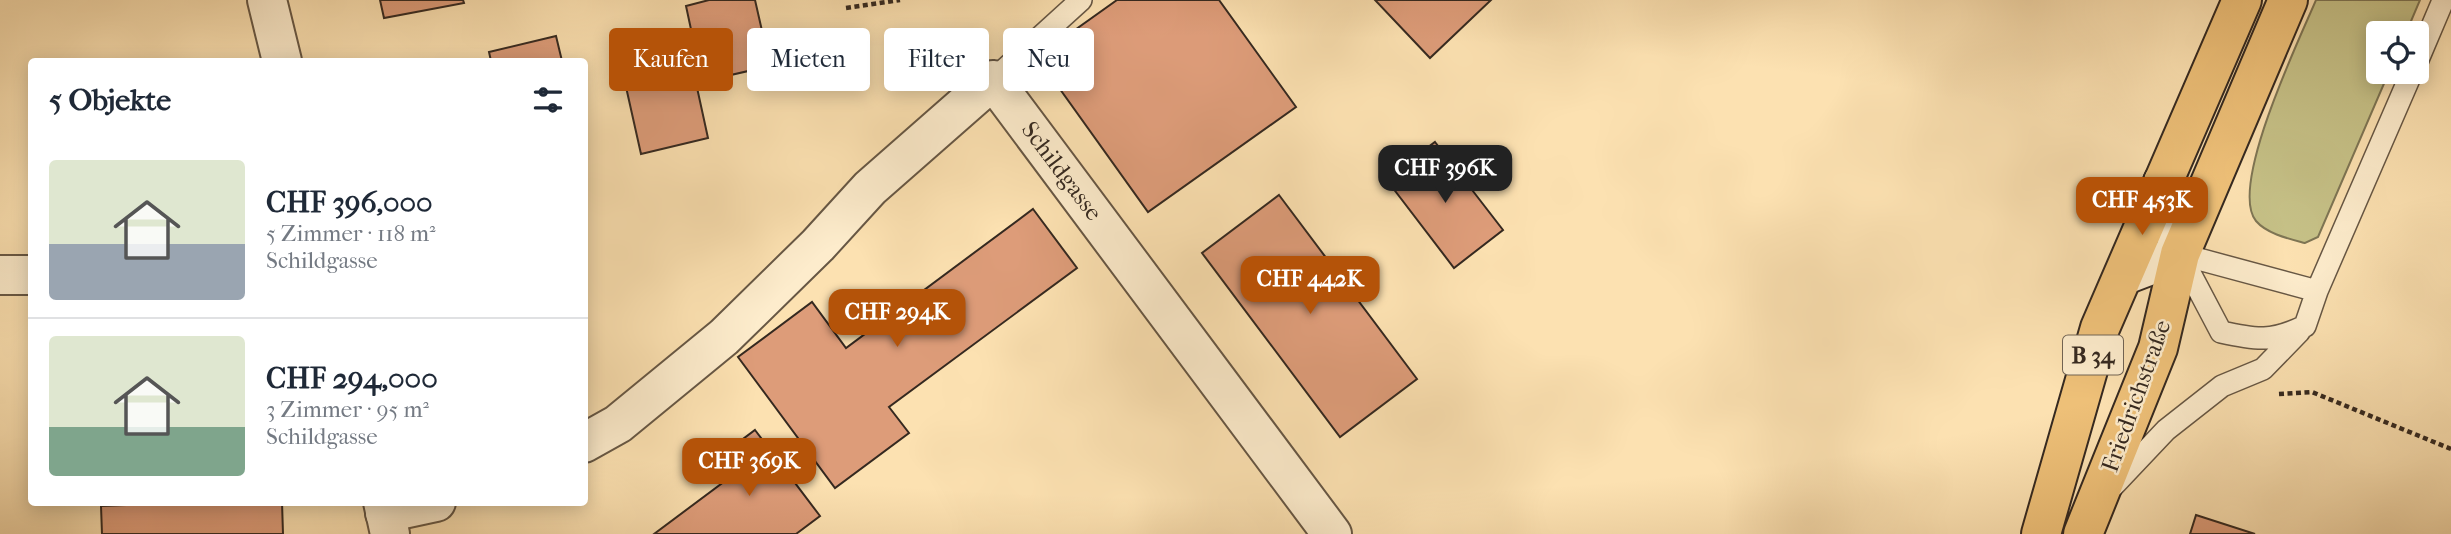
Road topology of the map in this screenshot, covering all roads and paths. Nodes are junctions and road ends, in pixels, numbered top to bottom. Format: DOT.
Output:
graph roads {
  1 [pos="267,0"];
  2 [pos="900,0"];
  3 [pos="1081,0"];
  4 [pos="2242,0"];
  5 [pos="2288,0"];
  6 [pos="2442,3"];
  7 [pos="846,8"];
  8 [pos="2429,33"];
  9 [pos="281,58"];
  10 [pos="993,80"];
  11 [pos="2407,84"];
  12 [pos="2163,182"];
  13 [pos="2180,254"];
  14 [pos="0,275"];
  15 [pos="28,275"];
  16 [pos="2125,275"];
  17 [pos="2317,291"];
  18 [pos="2305,326"];
  19 [pos="588,441"];
  20 [pos="422,506"];
  21 [pos="386,516"];
  22 [pos="2090,518"];
  23 [pos="1332,534"];
  24 [pos="2041,534"];
  1 -- 9 [label="street"];
  2 -- 7 [label="path"];
  3 -- 10 [label="lane"];
  4 -- 12 [label="main road, Friedrichstraße / B 34"];
  5 -- 13 [label="main road, B 34"];
  6 -- 8 [label="lane"];
  10 -- 19 [label="street"];
  10 -- 23 [label="street, Schildgasse"];
  11 -- 17 [label="lane"];
  12 -- 13 [label="street"];
  12 -- 16 [label="main road, Friedrichstraße / B 34"];
  13 -- 16 [label="street"];
  13 -- 17 [label="lane"];
  13 -- 18 [label="lane"];
  13 -- 22 [label="main road, Friedrichstraße / B 34"];
  14 -- 15 [label="street"];
  16 -- 24 [label="main road, Friedrichstraße / B 34"];
  17 -- 18 [label="lane"];
  18 -- 22 [label="lane"];
  20 -- 21 [label="street"];
}
